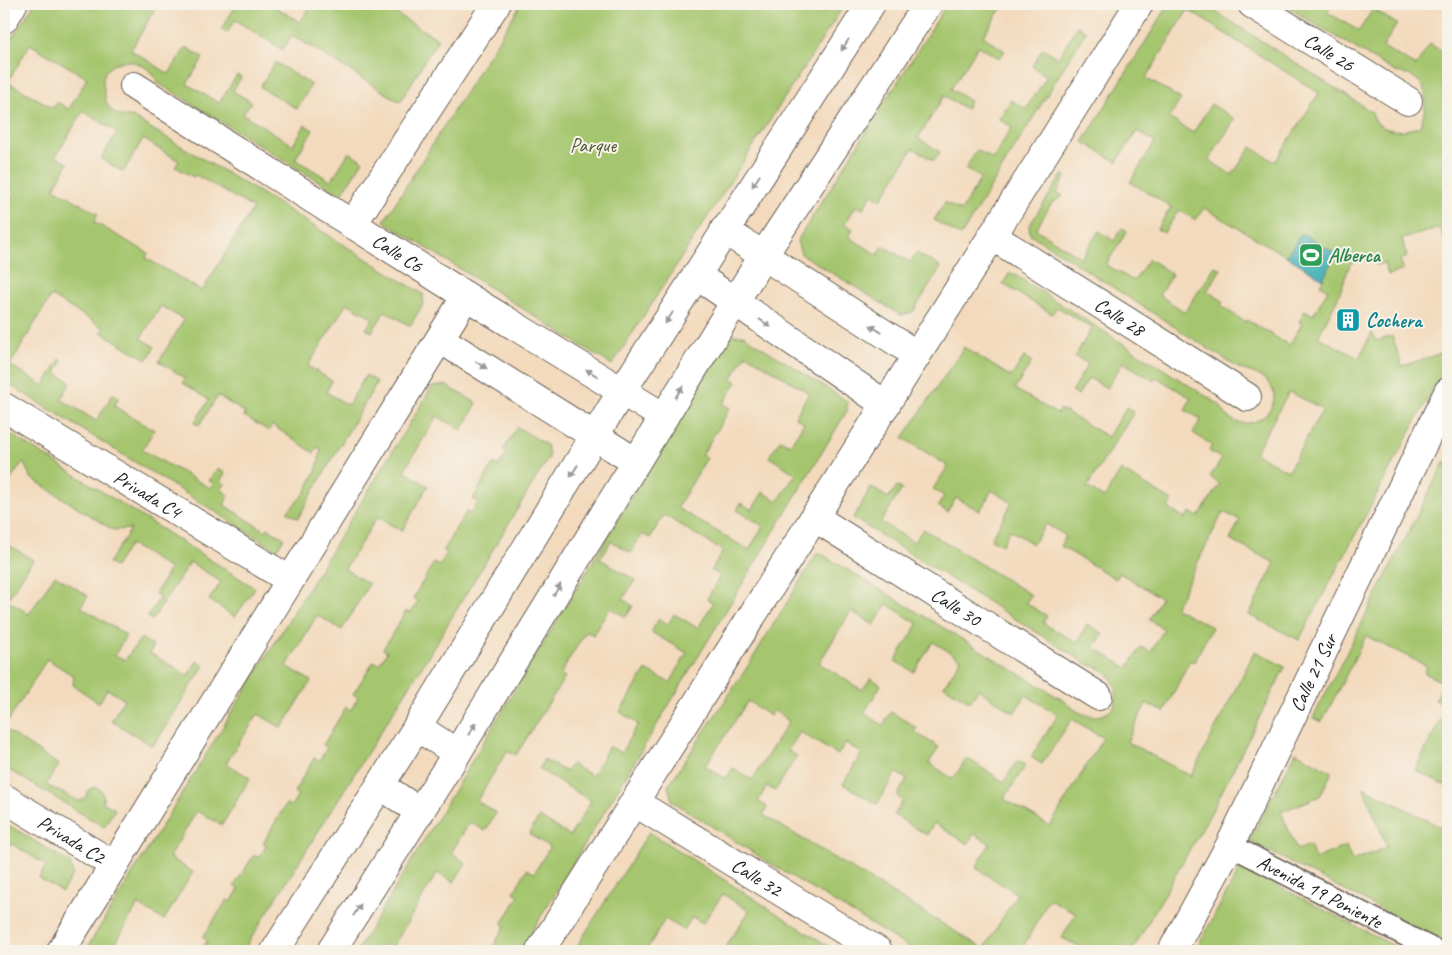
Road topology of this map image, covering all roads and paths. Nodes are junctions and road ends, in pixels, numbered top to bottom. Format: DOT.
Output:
graph roads {
  1 [pos="14,4"];
  2 [pos="496,4"];
  3 [pos="872,4"];
  4 [pos="928,4"];
  5 [pos="1140,4"];
  6 [pos="1252,4"];
  7 [pos="4,19"];
  8 [pos="134,86"];
  9 [pos="1408,101"];
  10 [pos="352,225"];
  11 [pos="724,230"];
  12 [pos="992,236"];
  13 [pos="763,256"];
  14 [pos="696,275"];
  15 [pos="466,296"];
  16 [pos="735,302"];
  17 [pos="440,339"];
  18 [pos="917,355"];
  19 [pos="622,391"];
  20 [pos="1448,392"];
  21 [pos="1247,398"];
  22 [pos="886,405"];
  23 [pos="4,407"];
  24 [pos="664,417"];
  25 [pos="595,436"];
  26 [pos="1438,437"];
  27 [pos="636,462"];
  28 [pos="814,517"];
  29 [pos="290,580"];
  30 [pos="1098,696"];
  31 [pos="416,727"];
  32 [pos="457,753"];
  33 [pos="380,785"];
  34 [pos="4,798"];
  35 [pos="634,802"];
  36 [pos="420,812"];
  37 [pos="1230,845"];
  38 [pos="114,865"];
  39 [pos="61,951"];
  40 [pos="275,951"];
  41 [pos="331,951"];
  42 [pos="540,951"];
  43 [pos="878,951"];
  44 [pos="1172,951"];
  45 [pos="1436,951"];
  1 -- 7 [label="street"];
  2 -- 10 [label="street"];
  3 -- 11 [label="street, one-way"];
  4 -- 13 [label="street"];
  5 -- 12 [label="street"];
  6 -- 9 [label="street, Calle 26"];
  8 -- 10 [label="street, Calle C6"];
  10 -- 15 [label="street, Calle C6"];
  11 -- 13 [label="street"];
  11 -- 14 [label="street"];
  12 -- 18 [label="street"];
  12 -- 21 [label="street, Calle 28"];
  13 -- 16 [label="street"];
  18 -- 13 [label="street, one-way"];
  14 -- 16 [label="street"];
  14 -- 19 [label="street, one-way"];
  15 -- 17 [label="street"];
  19 -- 15 [label="street, Calle C6, one-way"];
  16 -- 22 [label="street, one-way"];
  24 -- 16 [label="street, one-way"];
  17 -- 25 [label="street, one-way"];
  17 -- 29 [label="street"];
  18 -- 22 [label="street"];
  19 -- 24 [label="street, Calle C6"];
  19 -- 25 [label="street"];
  20 -- 26 [label="street, Calle 21 Sur"];
  22 -- 28 [label="street"];
  23 -- 29 [label="street, Privada C4"];
  24 -- 27 [label="street"];
  25 -- 27 [label="street"];
  25 -- 31 [label="street, one-way"];
  26 -- 37 [label="street, Calle 21 Sur"];
  32 -- 27 [label="street, one-way"];
  28 -- 30 [label="street, Calle 30"];
  28 -- 35 [label="street"];
  29 -- 38 [label="street"];
  31 -- 32 [label="street"];
  31 -- 33 [label="street"];
  32 -- 36 [label="street"];
  33 -- 36 [label="street"];
  33 -- 40 [label="street"];
  34 -- 38 [label="street, Privada C2"];
  35 -- 42 [label="street"];
  35 -- 43 [label="street, Calle 32"];
  41 -- 36 [label="street, one-way"];
  37 -- 44 [label="street, Calle 21 Sur"];
  37 -- 45 [label="lane, Avenida 19 Poniente"];
  38 -- 39 [label="street"];
}
